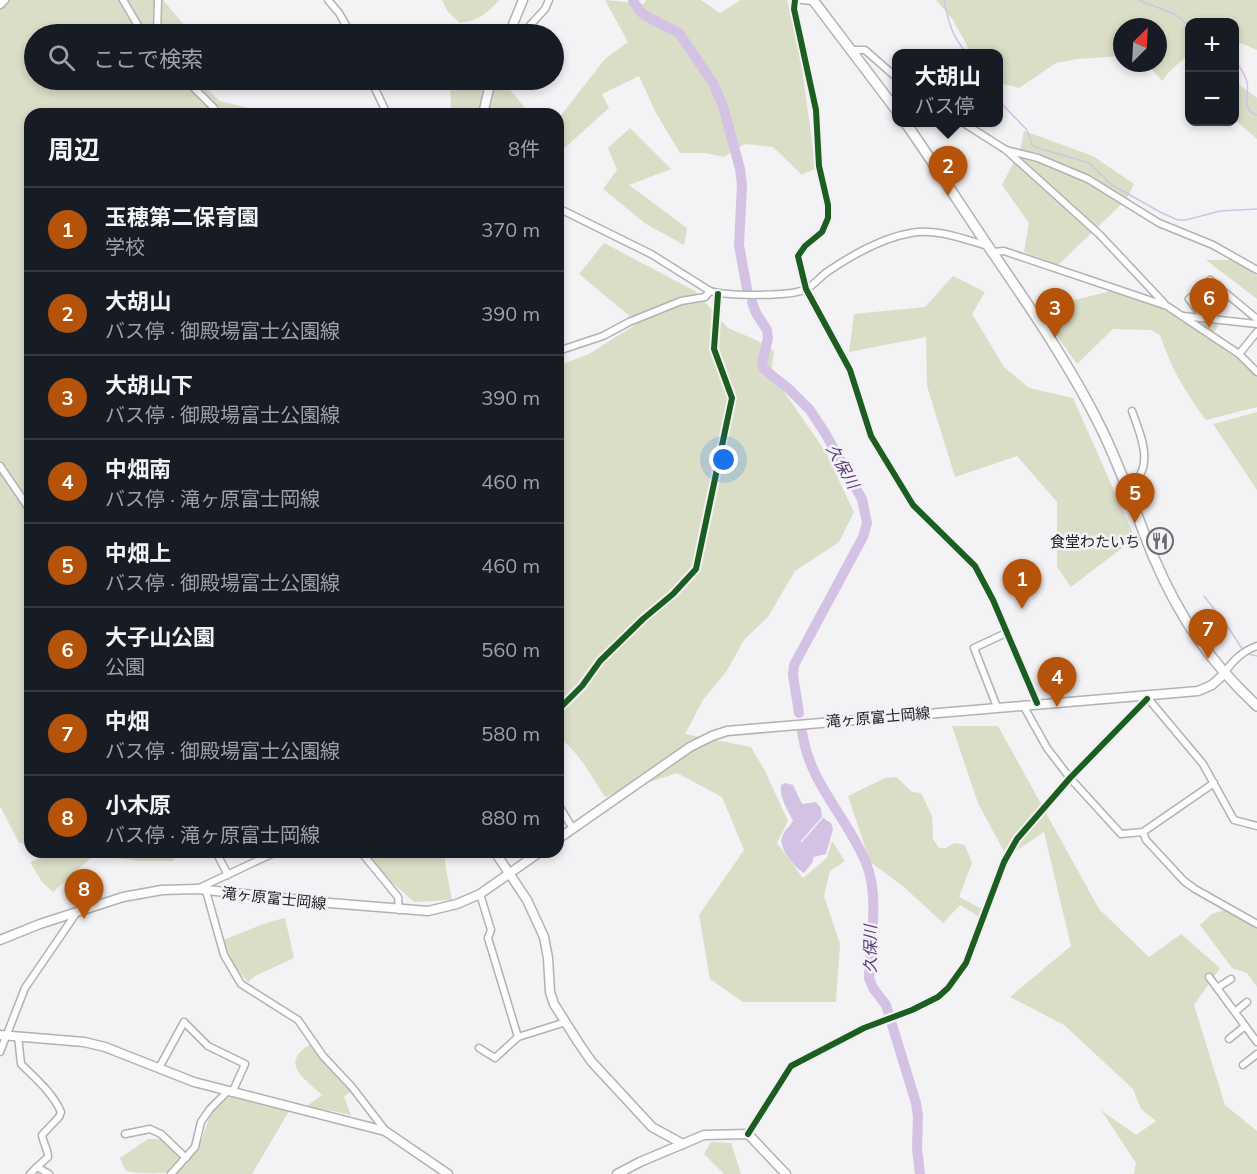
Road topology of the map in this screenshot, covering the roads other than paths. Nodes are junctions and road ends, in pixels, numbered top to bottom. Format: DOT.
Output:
graph roads {
  1 [pos="4,0"];
  2 [pos="123,0"];
  3 [pos="158,0"];
  4 [pos="327,0"];
  5 [pos="523,0"];
  6 [pos="549,0"];
  7 [pos="795,0"];
  8 [pos="802,0"];
  9 [pos="813,1"];
  10 [pos="0,4"];
  11 [pos="137,24"];
  12 [pos="157,24"];
  13 [pos="345,24"];
  14 [pos="513,24"];
  15 [pos="531,24"];
  16 [pos="851,50"];
  17 [pos="892,74"];
  18 [pos="196,90"];
  19 [pos="376,90"];
  20 [pos="489,90"];
  21 [pos="892,104"];
  22 [pos="214,108"];
  23 [pos="384,108"];
  24 [pos="484,108"];
  25 [pos="908,127"];
  26 [pos="969,127"];
  27 [pos="1006,150"];
  28 [pos="564,211"];
  29 [pos="991,249"];
  30 [pos="1257,270"];
  31 [pos="806,289"];
  32 [pos="710,291"];
  33 [pos="718,294"];
  34 [pos="1167,306"];
  35 [pos="1183,316"];
  36 [pos="1203,317"];
  37 [pos="1257,322"];
  38 [pos="1257,332"];
  39 [pos="564,349"];
  40 [pos="1239,354"];
  41 [pos="1257,372"];
  42 [pos="1132,411"];
  43 [pos="0,466"];
  44 [pos="1127,490"];
  45 [pos="24,501"];
  46 [pos="1006,633"];
  47 [pos="1257,646"];
  48 [pos="1224,674"];
  49 [pos="1146,697"];
  50 [pos="564,704"];
  51 [pos="1037,704"];
  52 [pos="1023,705"];
  53 [pos="1257,706"];
  54 [pos="997,707"];
  55 [pos="1070,778"];
  56 [pos="1215,783"];
  57 [pos="564,814"];
  58 [pos="1257,826"];
  59 [pos="573,829"];
  60 [pos="1143,832"];
  61 [pos="564,836"];
  62 [pos="219,858"];
  63 [pos="263,858"];
  64 [pos="366,858"];
  65 [pos="499,858"];
  66 [pos="531,858"];
  67 [pos="509,873"];
  68 [pos="228,875"];
  69 [pos="202,890"];
  70 [pos="480,894"];
  71 [pos="399,910"];
  72 [pos="77,912"];
  73 [pos="1257,924"];
  74 [pos="0,940"];
  75 [pos="1209,977"];
  76 [pos="1231,979"];
  77 [pos="1217,988"];
  78 [pos="1247,1002"];
  79 [pos="1236,1011"];
  80 [pos="566,1022"];
  81 [pos="1245,1026"];
  82 [pos="1254,1032"];
  83 [pos="3,1035"];
  84 [pos="18,1036"];
  85 [pos="518,1037"];
  86 [pos="1229,1039"];
  87 [pos="1257,1042"];
  88 [pos="478,1048"];
  89 [pos="0,1052"];
  90 [pos="1257,1054"];
  91 [pos="1244,1065"];
  92 [pos="159,1068"];
  93 [pos="230,1092"];
  94 [pos="385,1131"];
  95 [pos="125,1134"];
  96 [pos="748,1134"];
  97 [pos="683,1144"];
  98 [pos="186,1158"];
  99 [pos="37,1167"];
  100 [pos="30,1174"];
  101 [pos="49,1174"];
  102 [pos="171,1174"];
  103 [pos="448,1174"];
  104 [pos="617,1174"];
  105 [pos="786,1174"];
  1 -- 10 [label="main road"];
  2 -- 11 [label="street"];
  3 -- 12 [label="street"];
  4 -- 13 [label="street"];
  5 -- 14 [label="main road"];
  6 -- 15 [label="street"];
  7 -- 31 [label="street"];
  8 -- 9 [label="street"];
  9 -- 16 [label="main road"];
  16 -- 17 [label="street"];
  16 -- 21 [label="main road"];
  18 -- 22 [label="street"];
  19 -- 23 [label="street"];
  20 -- 24 [label="main road"];
  25 -- 29 [label="main road"];
  26 -- 27 [label="street"];
  27 -- 30 [label="street"];
  27 -- 34 [label="street"];
  28 -- 32 [label="street"];
  29 -- 31 [label="street"];
  29 -- 34 [label="street"];
  29 -- 44 [label="main road"];
  31 -- 33 [label="street"];
  31 -- 46 [label="street"];
  32 -- 33 [label="street"];
  32 -- 39 [label="street"];
  33 -- 50 [label="street"];
  34 -- 35 [label="street"];
  35 -- 36 [label="street"];
  35 -- 40 [label="street"];
  36 -- 37 [label="street"];
  36 -- 37 [label="street"];
  38 -- 40 [label="street"];
  40 -- 41 [label="street"];
  42 -- 44 [label="street"];
  43 -- 45 [label="street"];
  44 -- 48 [label="main road"];
  46 -- 51 [label="street"];
  46 -- 54 [label="street"];
  47 -- 48 [label="street"];
  48 -- 49 [label="main road, 滝ヶ原富士岡線"];
  48 -- 53 [label="main road"];
  49 -- 51 [label="main road, 滝ヶ原富士岡線"];
  49 -- 55 [label="street"];
  49 -- 56 [label="street"];
  51 -- 52 [label="main road, 滝ヶ原富士岡線"];
  52 -- 54 [label="main road, 滝ヶ原富士岡線"];
  52 -- 55 [label="street"];
  54 -- 59 [label="main road, 滝ヶ原富士岡線"];
  55 -- 60 [label="street"];
  55 -- 96 [label="street"];
  56 -- 58 [label="street"];
  56 -- 60 [label="street"];
  57 -- 59 [label="street"];
  59 -- 61 [label="main road, 滝ヶ原富士岡線"];
  60 -- 73 [label="street"];
  62 -- 68 [label="street"];
  63 -- 68 [label="street"];
  64 -- 71 [label="street"];
  65 -- 67 [label="main road"];
  66 -- 67 [label="main road, 滝ヶ原富士岡線"];
  67 -- 70 [label="main road, 滝ヶ原富士岡線"];
  67 -- 80 [label="main road"];
  68 -- 69 [label="street"];
  69 -- 71 [label="main road, 滝ヶ原富士岡線"];
  69 -- 72 [label="main road, 滝ヶ原富士岡線"];
  69 -- 94 [label="street"];
  70 -- 71 [label="main road, 滝ヶ原富士岡線"];
  70 -- 85 [label="street"];
  72 -- 74 [label="main road, 滝ヶ原富士岡線"];
  72 -- 83 [label="street"];
  75 -- 77 [label="street"];
  76 -- 77 [label="street"];
  77 -- 79 [label="street"];
  78 -- 79 [label="street"];
  79 -- 81 [label="street"];
  80 -- 85 [label="street"];
  80 -- 97 [label="main road"];
  81 -- 82 [label="street"];
  81 -- 86 [label="street"];
  82 -- 87 [label="street"];
  83 -- 84 [label="main road"];
  83 -- 89 [label="street"];
  84 -- 92 [label="main road"];
  84 -- 99 [label="street"];
  85 -- 88 [label="street"];
  90 -- 91 [label="street"];
  92 -- 93 [label="main road"];
  92 -- 93 [label="street"];
  93 -- 94 [label="main road"];
  93 -- 98 [label="street"];
  94 -- 103 [label="main road"];
  95 -- 98 [label="street"];
  96 -- 97 [label="main road"];
  96 -- 105 [label="main road"];
  97 -- 104 [label="main road"];
  98 -- 102 [label="street"];
  99 -- 100 [label="street"];
  99 -- 101 [label="street"];
}
